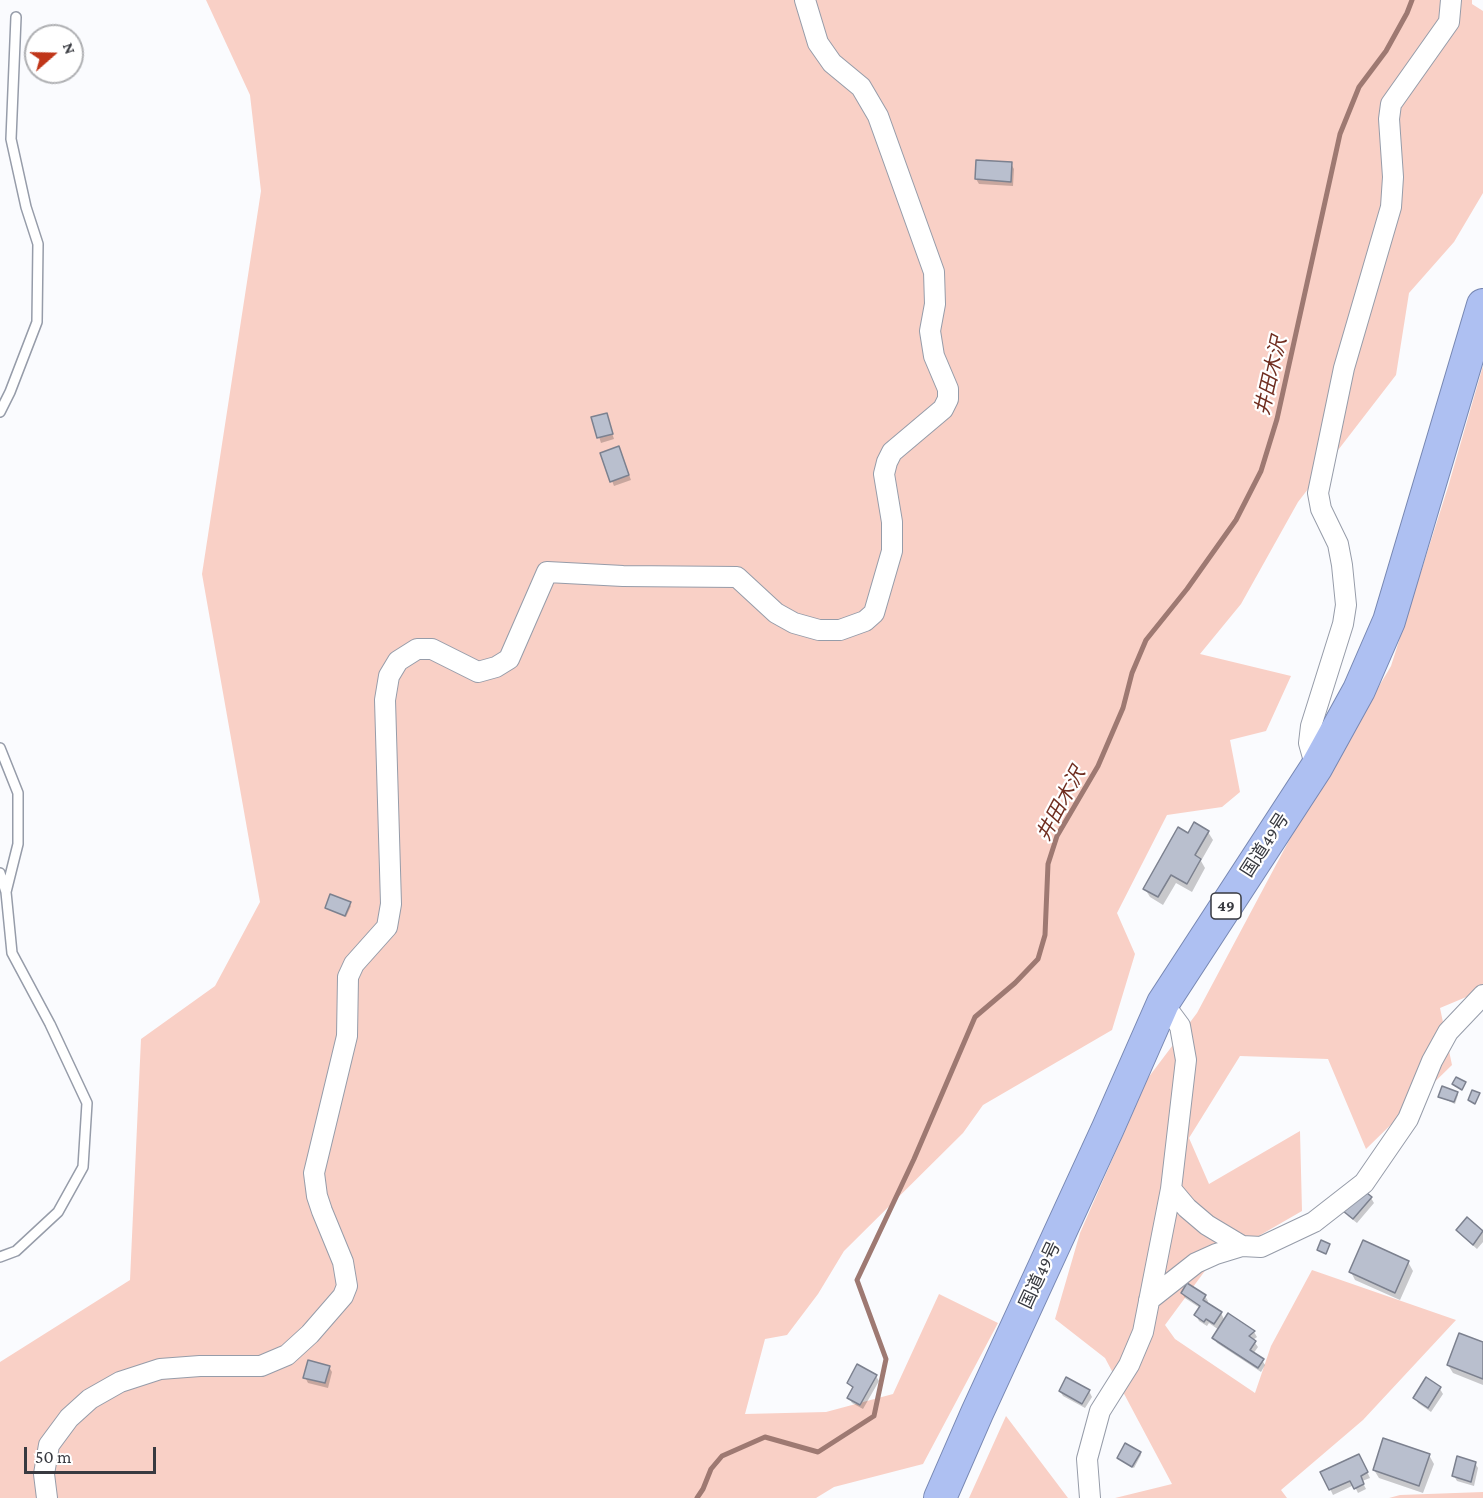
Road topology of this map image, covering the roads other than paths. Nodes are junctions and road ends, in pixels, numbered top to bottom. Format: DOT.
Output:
graph roads {
  1 [pos="805,0"];
  2 [pos="1451,0"];
  3 [pos="16,17"];
  4 [pos="1483,305"];
  5 [pos="0,412"];
  6 [pos="0,748"];
  7 [pos="1316,768"];
  8 [pos="0,873"];
  9 [pos="6,891"];
  10 [pos="1483,995"];
  11 [pos="1163,1003"];
  12 [pos="1171,1189"];
  13 [pos="1242,1246"];
  14 [pos="0,1257"];
  15 [pos="1149,1300"];
  16 [pos="47,1498"];
  17 [pos="940,1498"];
  18 [pos="1090,1498"];
  1 -- 16 [label="street"];
  2 -- 7 [label="street"];
  3 -- 5 [label="lane"];
  4 -- 7 [label="highway, 国道49号 / 49"];
  6 -- 9 [label="lane"];
  7 -- 11 [label="highway, 国道49号 / 49"];
  8 -- 9 [label="lane"];
  9 -- 14 [label="lane"];
  10 -- 13 [label="street"];
  11 -- 12 [label="street"];
  11 -- 17 [label="highway, 国道49号 / 49"];
  12 -- 13 [label="street"];
  12 -- 15 [label="street"];
  13 -- 15 [label="street"];
  15 -- 18 [label="street"];
}
